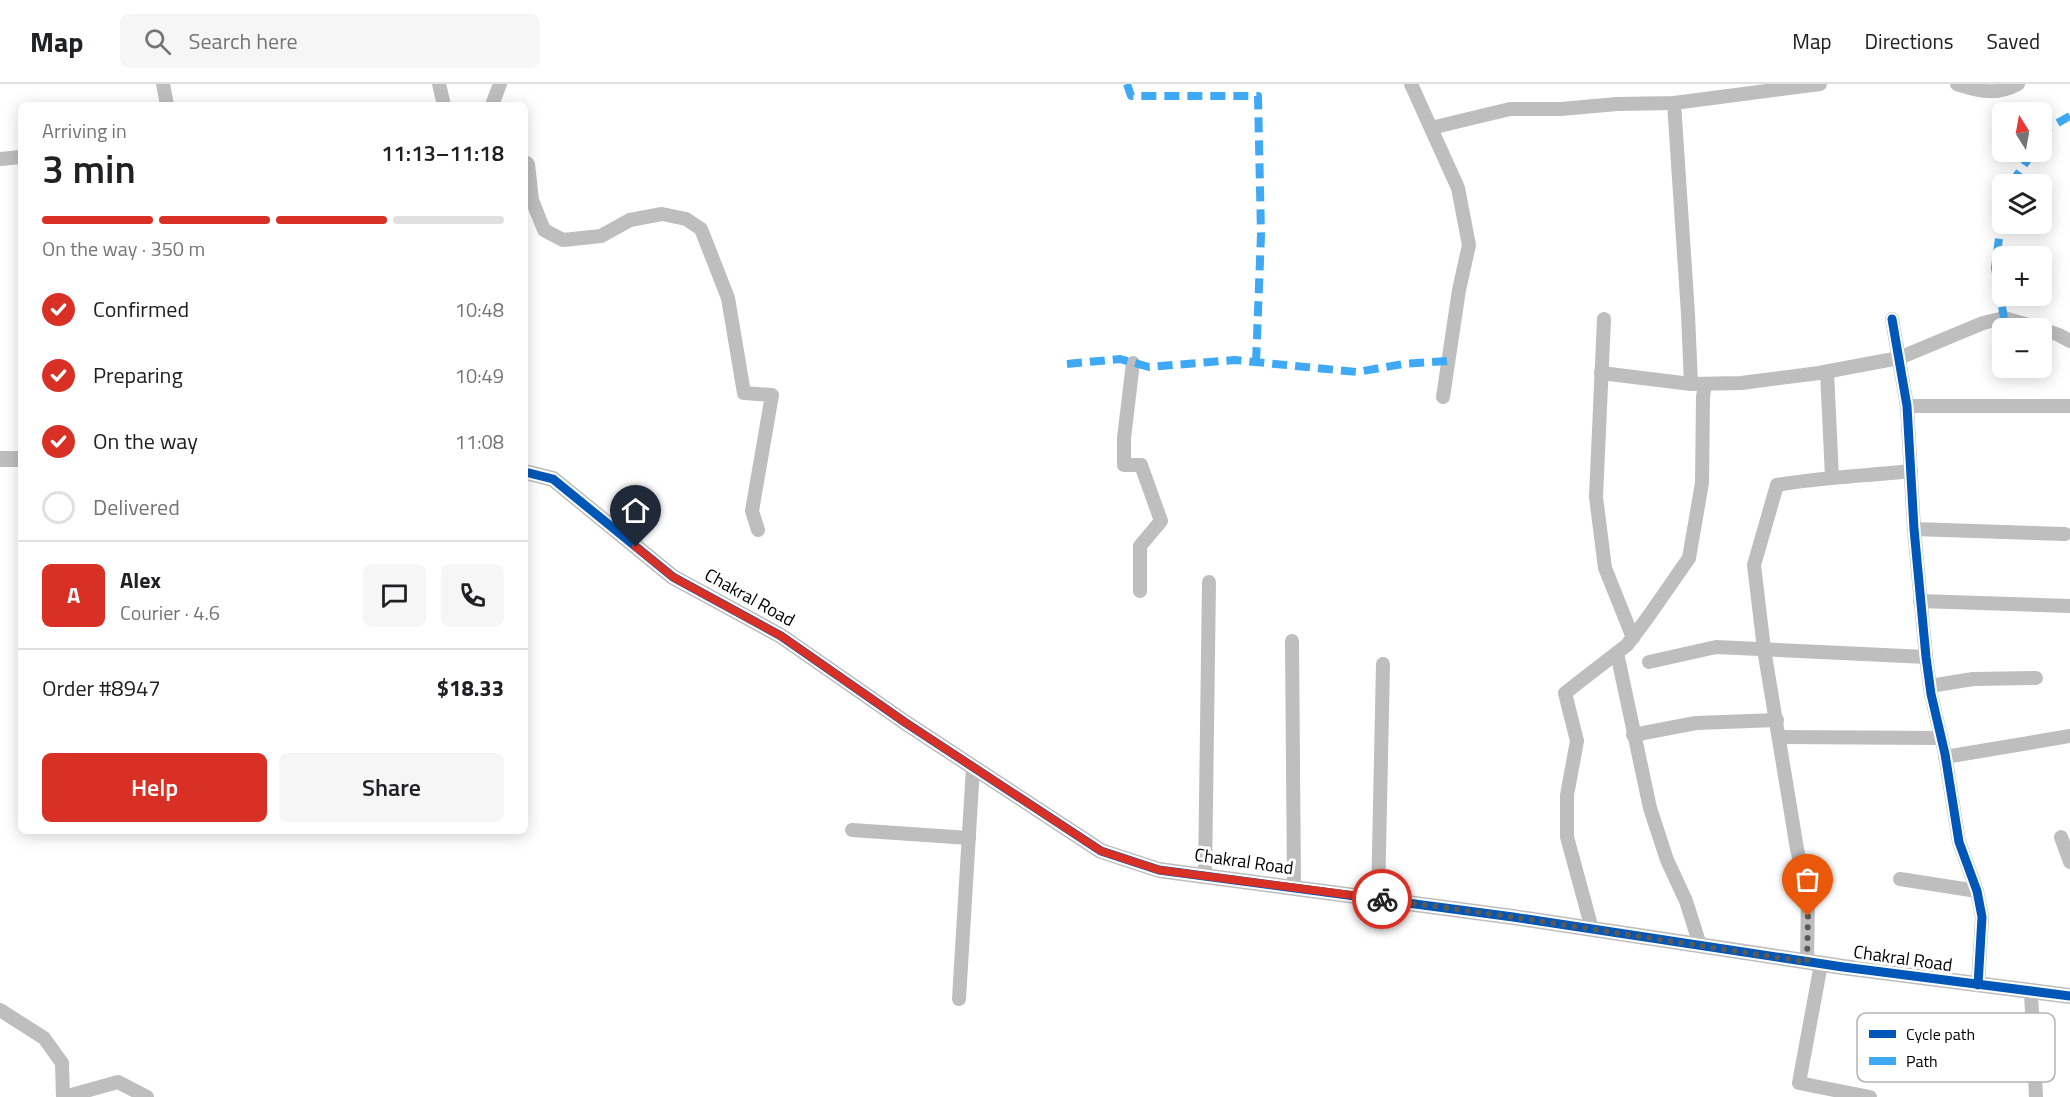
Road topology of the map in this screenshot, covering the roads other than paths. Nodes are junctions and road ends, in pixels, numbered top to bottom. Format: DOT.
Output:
graph roads {
  1 [pos="163,84"];
  2 [pos="439,84"];
  3 [pos="500,84"];
  4 [pos="1411,84"];
  5 [pos="1820,84"];
  6 [pos="1957,84"];
  7 [pos="2018,84"];
  8 [pos="166,102"];
  9 [pos="443,102"];
  10 [pos="493,102"];
  11 [pos="1674,103"];
  12 [pos="1431,128"];
  13 [pos="18,158"];
  14 [pos="0,159"];
  15 [pos="528,164"];
  16 [pos="1604,319"];
  17 [pos="1892,319"];
  18 [pos="1992,321"];
  19 [pos="2052,333"];
  20 [pos="2070,341"];
  21 [pos="1899,358"];
  22 [pos="1134,363"];
  23 [pos="1827,372"];
  24 [pos="1602,373"];
  25 [pos="1698,384"];
  26 [pos="1443,397"];
  27 [pos="1907,406"];
  28 [pos="2070,406"];
  29 [pos="0,459"];
  30 [pos="18,459"];
  31 [pos="1911,471"];
  32 [pos="528,473"];
  33 [pos="1832,477"];
  34 [pos="1914,529"];
  35 [pos="758,530"];
  36 [pos="2065,534"];
  37 [pos="1209,582"];
  38 [pos="1140,591"];
  39 [pos="1920,601"];
  40 [pos="2070,606"];
  41 [pos="1633,638"];
  42 [pos="1292,641"];
  43 [pos="1764,649"];
  44 [pos="1617,653"];
  45 [pos="1926,657"];
  46 [pos="1649,662"];
  47 [pos="1383,664"];
  48 [pos="2036,678"];
  49 [pos="1930,686"];
  50 [pos="1777,720"];
  51 [pos="1633,735"];
  52 [pos="2070,736"];
  53 [pos="1780,737"];
  54 [pos="1941,738"];
  55 [pos="1945,757"];
  56 [pos="973,767"];
  57 [pos="852,830"];
  58 [pos="2061,837"];
  59 [pos="969,838"];
  60 [pos="2070,862"];
  61 [pos="1205,876"];
  62 [pos="1900,879"];
  63 [pos="1294,887"];
  64 [pos="1977,891"];
  65 [pos="1378,899"];
  66 [pos="1592,929"];
  67 [pos="1700,945"];
  68 [pos="1814,963"];
  69 [pos="1978,985"];
  70 [pos="2031,992"];
  71 [pos="2070,996"];
  72 [pos="959,999"];
  73 [pos="0,1010"];
  74 [pos="2032,1013"];
  75 [pos="2035,1082"];
  76 [pos="65,1097"];
  77 [pos="147,1097"];
  78 [pos="1870,1097"];
  79 [pos="2036,1097"];
  1 -- 8 [label="street"];
  2 -- 9 [label="street"];
  3 -- 10 [label="street"];
  4 -- 12 [label="street"];
  5 -- 11 [label="street"];
  6 -- 7 [label="street"];
  11 -- 12 [label="street"];
  11 -- 25 [label="street"];
  12 -- 26 [label="street"];
  13 -- 14 [label="street"];
  15 -- 35 [label="street"];
  16 -- 24 [label="street"];
  17 -- 21 [label="street"];
  18 -- 21 [label="street"];
  19 -- 20 [label="street"];
  21 -- 23 [label="street"];
  21 -- 27 [label="street"];
  22 -- 38 [label="street"];
  23 -- 25 [label="street"];
  23 -- 33 [label="street"];
  24 -- 25 [label="street"];
  24 -- 41 [label="street"];
  25 -- 41 [label="street"];
  27 -- 28 [label="street"];
  27 -- 31 [label="street"];
  29 -- 30 [label="street"];
  31 -- 33 [label="street"];
  31 -- 34 [label="street"];
  32 -- 56 [label="street, Chakral Road"];
  33 -- 43 [label="street"];
  34 -- 36 [label="street"];
  34 -- 39 [label="street"];
  37 -- 61 [label="street"];
  39 -- 40 [label="street"];
  39 -- 45 [label="street"];
  41 -- 44 [label="street"];
  42 -- 63 [label="street"];
  43 -- 45 [label="street"];
  43 -- 46 [label="street"];
  43 -- 50 [label="street"];
  44 -- 51 [label="street"];
  44 -- 66 [label="street"];
  45 -- 49 [label="street"];
  47 -- 65 [label="street"];
  48 -- 49 [label="street"];
  49 -- 54 [label="street"];
  50 -- 51 [label="street"];
  50 -- 53 [label="street"];
  51 -- 67 [label="street"];
  52 -- 55 [label="street"];
  53 -- 54 [label="street"];
  53 -- 68 [label="street"];
  54 -- 55 [label="street"];
  55 -- 64 [label="street"];
  56 -- 59 [label="street"];
  56 -- 61 [label="street, Chakral Road"];
  57 -- 59 [label="street"];
  58 -- 60 [label="street"];
  59 -- 72 [label="street"];
  61 -- 63 [label="street, Chakral Road"];
  62 -- 64 [label="street"];
  63 -- 65 [label="street, Chakral Road"];
  64 -- 69 [label="street"];
  65 -- 66 [label="street, Chakral Road"];
  66 -- 67 [label="street, Chakral Road"];
  67 -- 68 [label="street, Chakral Road"];
  68 -- 69 [label="street, Chakral Road"];
  68 -- 78 [label="street"];
  69 -- 70 [label="street, Chakral Road"];
  70 -- 71 [label="street, Chakral Road"];
  70 -- 74 [label="street"];
  73 -- 76 [label="street"];
  75 -- 79 [label="street"];
  76 -- 77 [label="street"];
}
